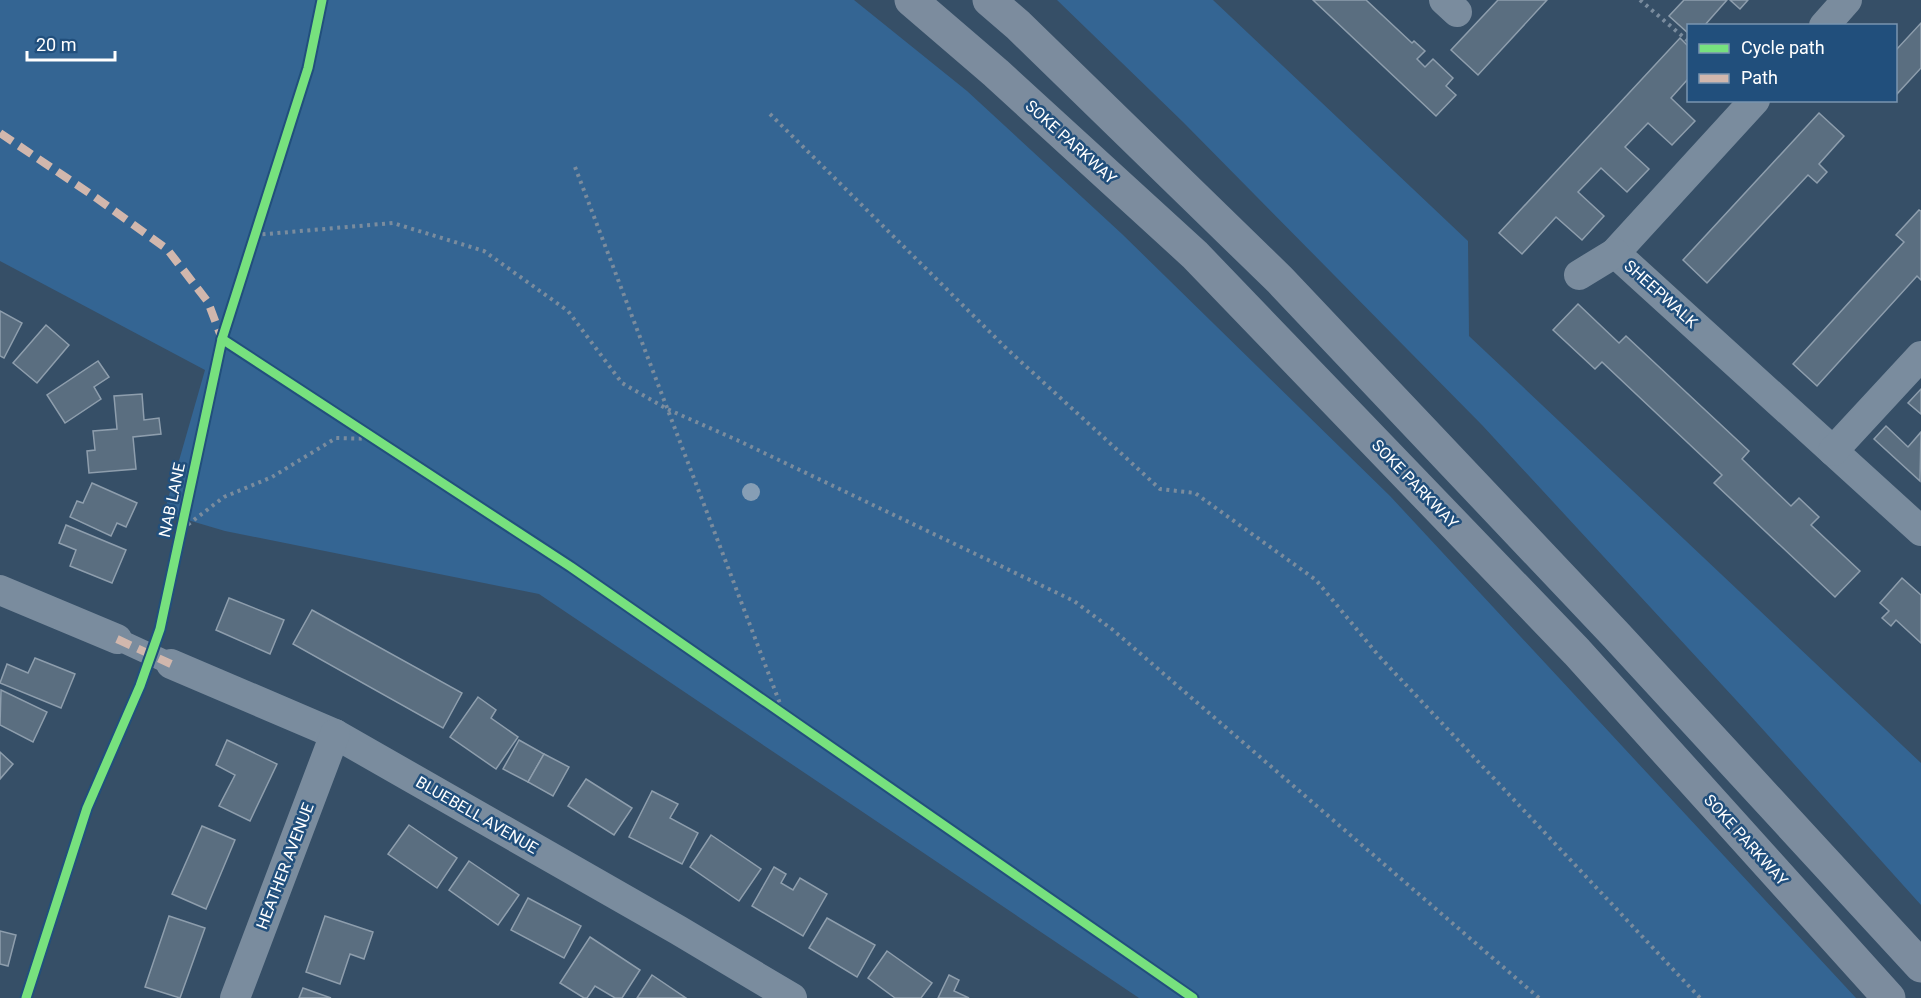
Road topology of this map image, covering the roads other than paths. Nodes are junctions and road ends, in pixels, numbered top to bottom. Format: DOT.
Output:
graph roads {
  1 [pos="911,0"];
  2 [pos="989,0"];
  3 [pos="994,0"];
  4 [pos="1847,0"];
  5 [pos="1826,24"];
  6 [pos="1018,25"];
  7 [pos="1753,102"];
  8 [pos="1616,253"];
  9 [pos="1579,275"];
  10 [pos="1921,356"];
  11 [pos="1833,451"];
  12 [pos="1921,531"];
  13 [pos="0,590"];
  14 [pos="117,639"];
  15 [pos="161,659"];
  16 [pos="336,734"];
  17 [pos="1921,966"];
  18 [pos="235,998"];
  19 [pos="792,998"];
  20 [pos="1889,998"];
  1 -- 20 [label="highway, SOKE PARKWAY"];
  2 -- 6 [label="highway"];
  3 -- 6 [label="highway"];
  4 -- 5 [label="street"];
  6 -- 17 [label="highway"];
  7 -- 8 [label="street, SHEEPWALK"];
  8 -- 9 [label="street"];
  8 -- 11 [label="street, SHEEPWALK"];
  10 -- 11 [label="street"];
  11 -- 12 [label="street, SHEEPWALK"];
  13 -- 14 [label="street"];
  14 -- 15 [label="street"];
  15 -- 16 [label="street, BLUEBELL AVENUE"];
  16 -- 18 [label="street, HEATHER AVENUE"];
  16 -- 19 [label="street, BLUEBELL AVENUE"];
}
